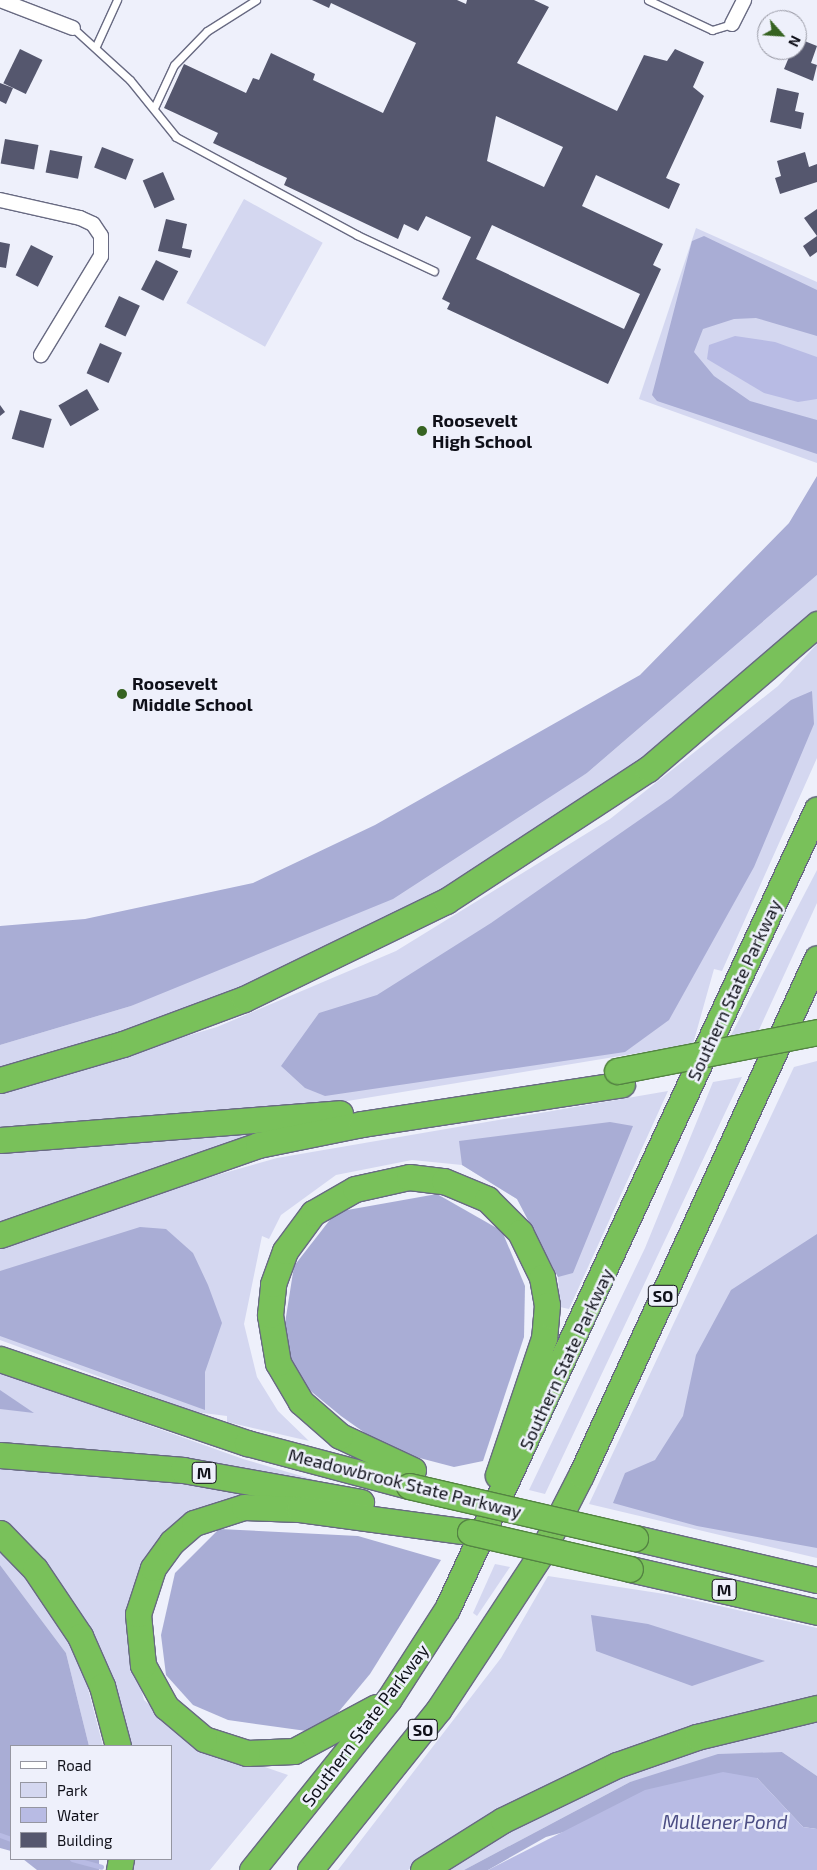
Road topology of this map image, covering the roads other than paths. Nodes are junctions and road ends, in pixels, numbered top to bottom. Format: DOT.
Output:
graph roads {
  1 [pos="0,0"];
  2 [pos="117,0"];
  3 [pos="256,0"];
  4 [pos="648,0"];
  5 [pos="744,0"];
  6 [pos="732,24"];
  7 [pos="73,28"];
  8 [pos="96,46"];
  9 [pos="154,108"];
  10 [pos="0,200"];
  11 [pos="434,271"];
  12 [pos="41,356"];
  13 [pos="817,624"];
  14 [pos="817,810"];
  15 [pos="817,958"];
  16 [pos="817,1032"];
  17 [pos="817,1045"];
  18 [pos="620,1078"];
  19 [pos="0,1080"];
  20 [pos="0,1140"];
  21 [pos="0,1234"];
  22 [pos="0,1359"];
  23 [pos="0,1455"];
  24 [pos="411,1478"];
  25 [pos="0,1532"];
  26 [pos="470,1532"];
  27 [pos="464,1577"];
  28 [pos="817,1580"];
  29 [pos="817,1612"];
  30 [pos="389,1699"];
  31 [pos="817,1708"];
  32 [pos="118,1745"];
  33 [pos="252,1870"];
  34 [pos="310,1870"];
  35 [pos="423,1870"];
  1 -- 7 [label="street"];
  2 -- 8 [label="lane"];
  3 -- 9 [label="lane"];
  4 -- 6 [label="lane"];
  5 -- 6 [label="street"];
  7 -- 8 [label="lane"];
  8 -- 9 [label="lane"];
  9 -- 11 [label="lane"];
  10 -- 12 [label="street"];
  13 -- 19 [label="highway"];
  14 -- 27 [label="highway, Southern State Parkway / SO"];
  15 -- 34 [label="highway, SO"];
  16 -- 18 [label="highway, bridge"];
  17 -- 18 [label="highway"];
  18 -- 20 [label="highway"];
  18 -- 21 [label="highway"];
  22 -- 24 [label="highway, Meadowbrook State Parkway / M"];
  23 -- 26 [label="highway, Meadowbrook State Parkway / M"];
  24 -- 27 [label="highway"];
  24 -- 28 [label="highway, Meadowbrook State Parkway / M, bridge"];
  25 -- 32 [label="highway"];
  26 -- 29 [label="highway, Meadowbrook State Parkway / M, bridge"];
  26 -- 30 [label="highway"];
  27 -- 30 [label="highway, Southern State Parkway / SO"];
  30 -- 33 [label="highway, Southern State Parkway / SO"];
  31 -- 35 [label="highway"];
}
